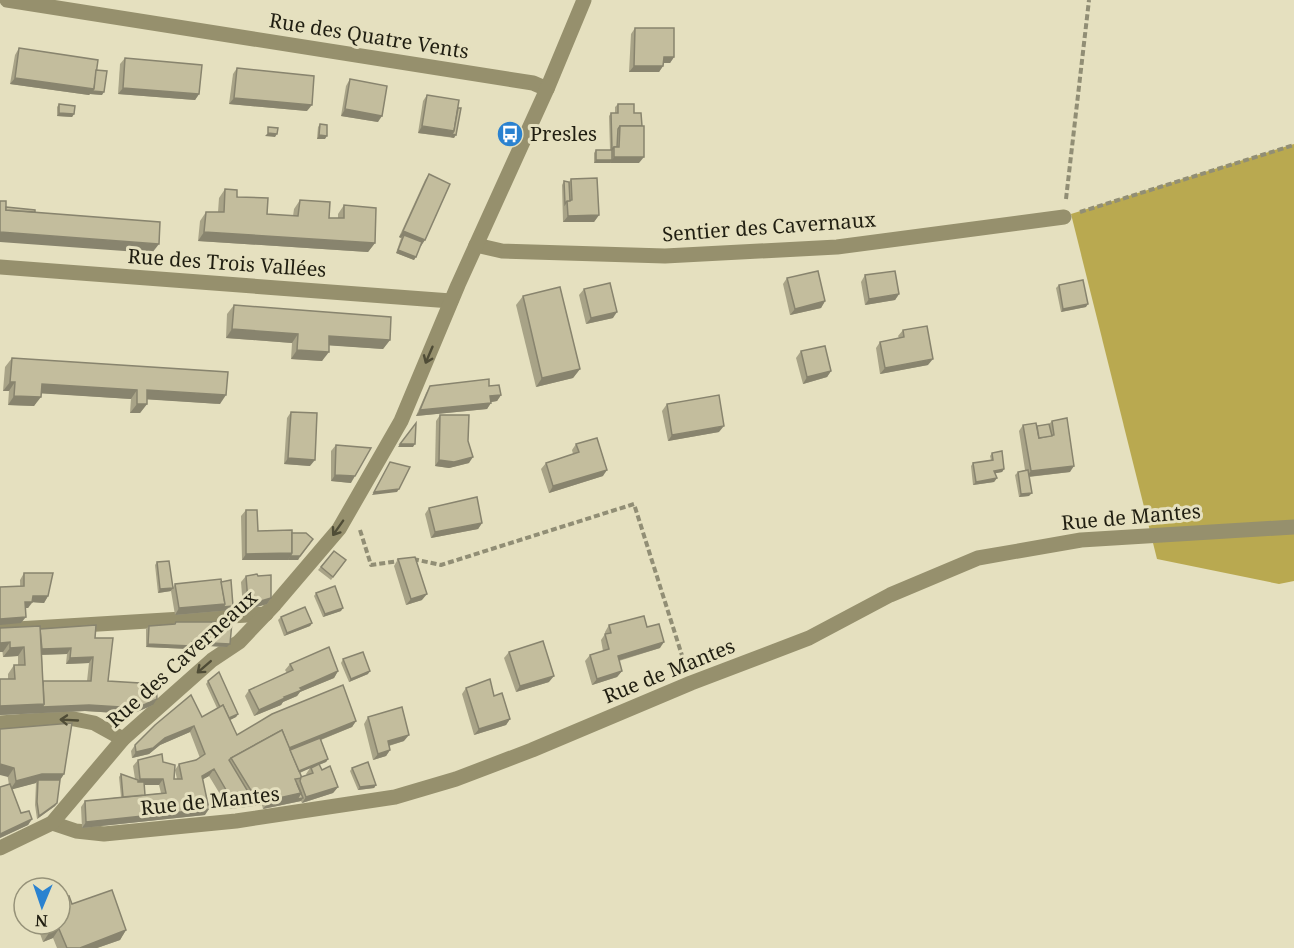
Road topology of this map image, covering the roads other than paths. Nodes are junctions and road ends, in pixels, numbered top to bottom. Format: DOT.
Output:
graph roads {
  1 [pos="7,0"];
  2 [pos="584,0"];
  3 [pos="547,89"];
  4 [pos="1064,217"];
  5 [pos="476,245"];
  6 [pos="0,267"];
  7 [pos="451,301"];
  8 [pos="1294,527"];
  9 [pos="266,614"];
  10 [pos="0,630"];
  11 [pos="0,723"];
  12 [pos="123,739"];
  13 [pos="52,823"];
  14 [pos="0,848"];
  1 -- 3 [label="street, Rue des Quatre Vents"];
  2 -- 3 [label="street, Rue des Caverneaux"];
  3 -- 5 [label="street, Rue des Caverneaux"];
  4 -- 5 [label="street, Sentier des Cavernaux"];
  5 -- 7 [label="street, Rue des Caverneaux"];
  6 -- 7 [label="street, Rue des Trois Vallées"];
  7 -- 9 [label="street, Rue des Caverneaux, one-way"];
  8 -- 13 [label="street, Rue de Mantes"];
  9 -- 10 [label="street"];
  9 -- 12 [label="street, Rue des Caverneaux, one-way"];
  12 -- 11 [label="street, one-way"];
  12 -- 13 [label="street, Rue des Caverneaux"];
  13 -- 14 [label="street"];
}
